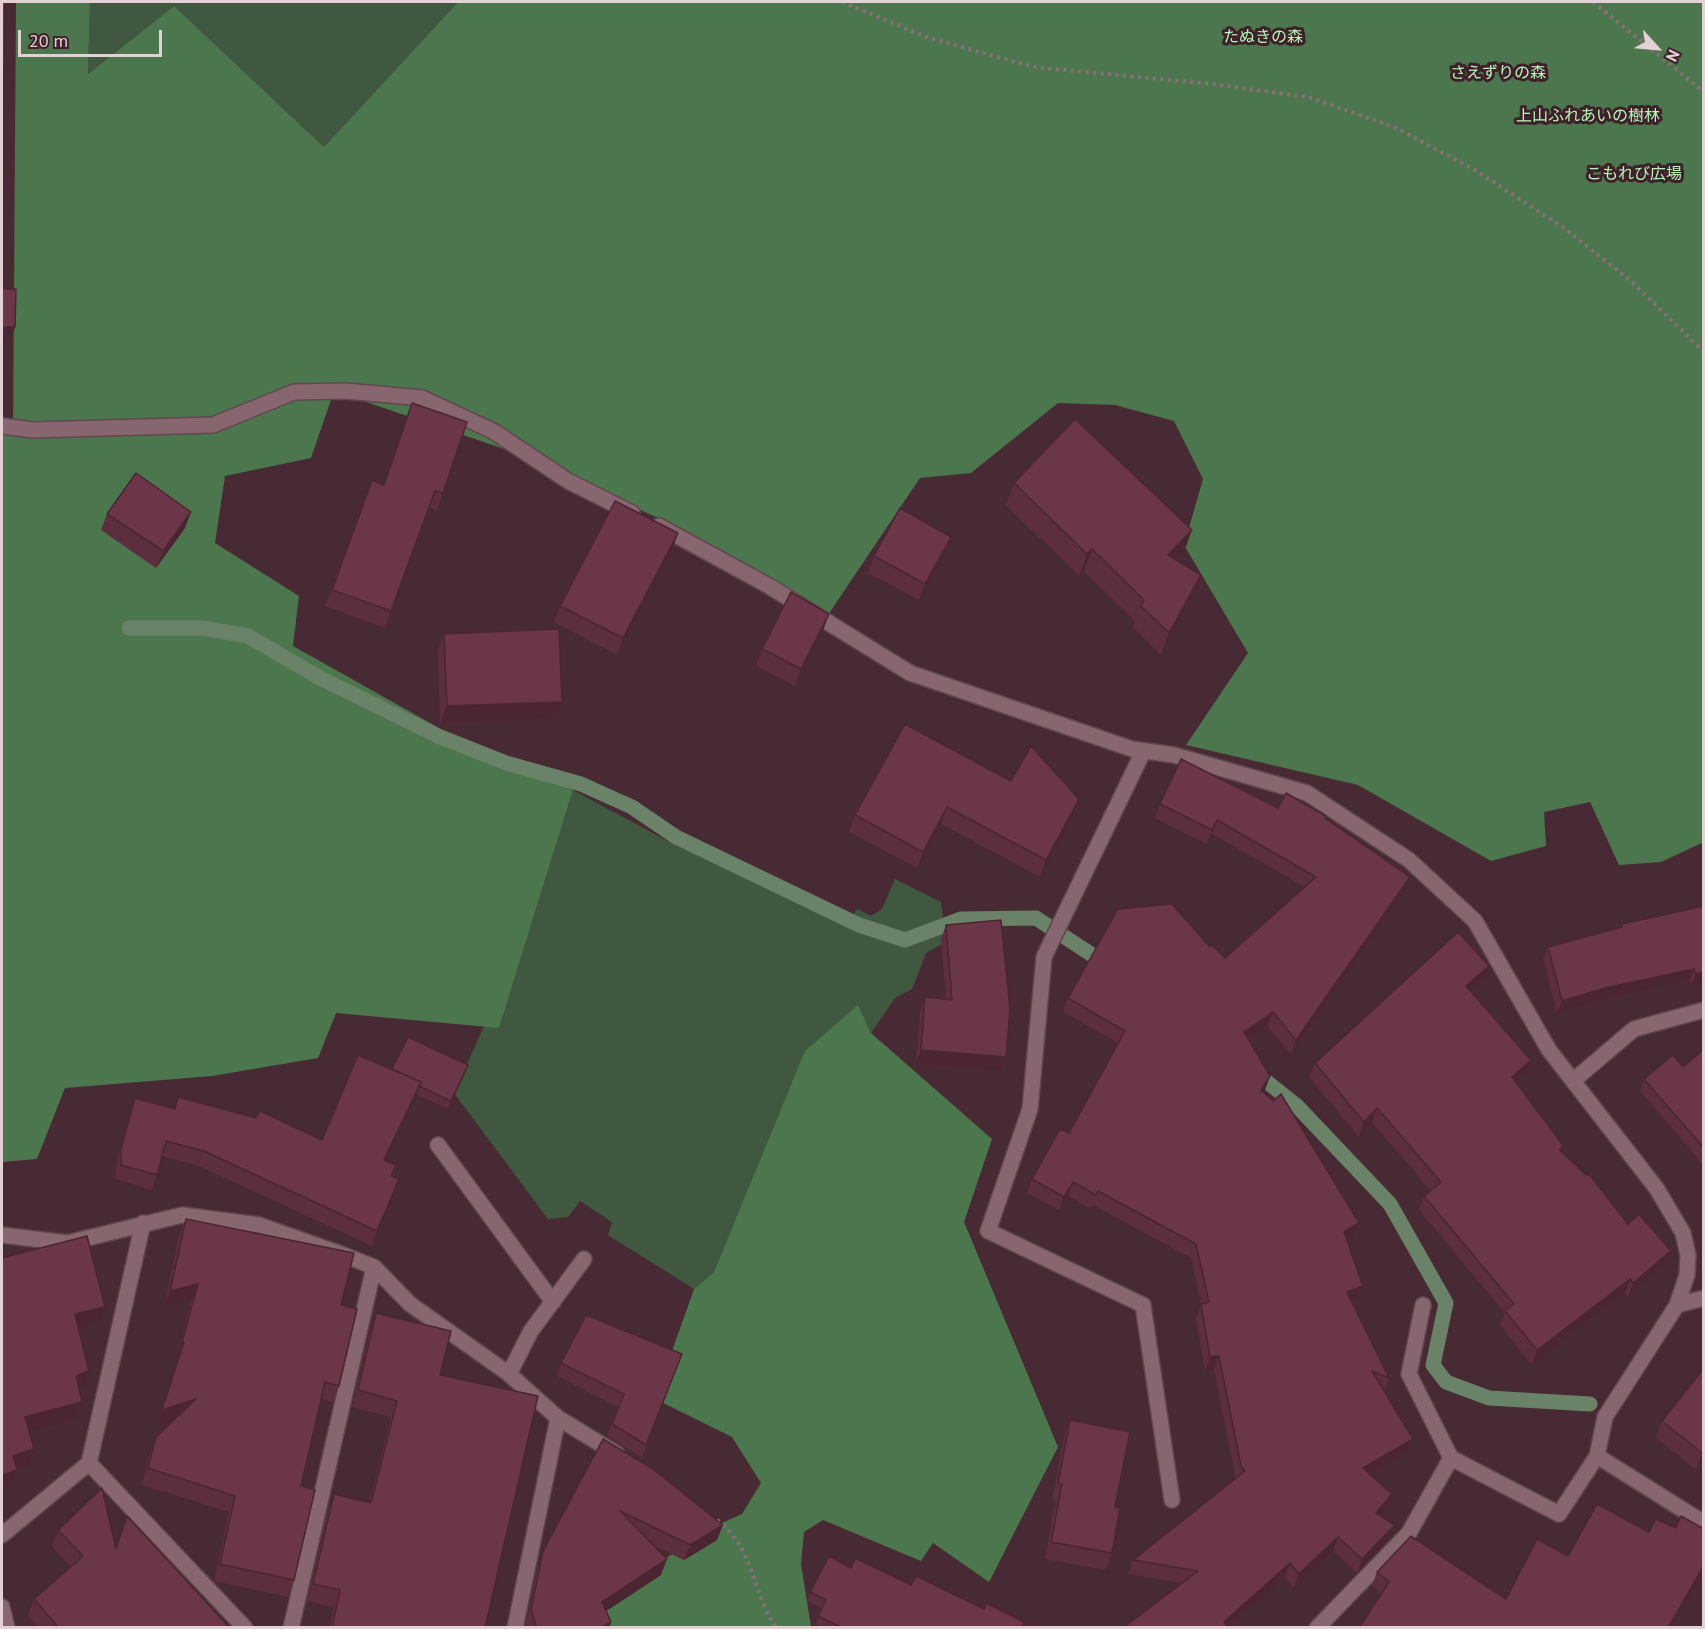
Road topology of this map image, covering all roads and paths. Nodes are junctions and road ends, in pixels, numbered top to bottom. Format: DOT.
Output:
graph roads {
  1 [pos="842,2"];
  2 [pos="1593,2"];
  3 [pos="855,4"];
  4 [pos="1704,92"];
  5 [pos="1704,352"];
  6 [pos="2,426"];
  7 [pos="1143,752"];
  8 [pos="1704,1010"];
  9 [pos="1574,1080"];
  10 [pos="438,1145"];
  11 [pos="143,1223"];
  12 [pos="2,1235"];
  13 [pos="584,1259"];
  14 [pos="374,1267"];
  15 [pos="1704,1298"];
  16 [pos="553,1302"];
  17 [pos="1423,1305"];
  18 [pos="1677,1305"];
  19 [pos="509,1374"];
  20 [pos="558,1418"];
  21 [pos="1597,1456"];
  22 [pos="1451,1458"];
  23 [pos="628,1461"];
  24 [pos="89,1463"];
  25 [pos="1172,1500"];
  26 [pos="715,1519"];
  27 [pos="1704,1523"];
  28 [pos="2,1535"];
  29 [pos="2,1607"];
  30 [pos="7,1628"];
  31 [pos="246,1628"];
  32 [pos="291,1628"];
  33 [pos="515,1628"];
  34 [pos="777,1628"];
  35 [pos="1317,1628"];
  1 -- 3 [label="path"];
  2 -- 4 [label="path"];
  3 -- 5 [label="path"];
  6 -- 7 [label="street"];
  7 -- 9 [label="street"];
  7 -- 25 [label="street"];
  8 -- 9 [label="street"];
  9 -- 18 [label="street"];
  10 -- 16 [label="street"];
  11 -- 12 [label="street"];
  11 -- 14 [label="street"];
  11 -- 24 [label="street"];
  13 -- 16 [label="street"];
  14 -- 19 [label="street"];
  14 -- 32 [label="street"];
  15 -- 18 [label="street"];
  16 -- 19 [label="street"];
  17 -- 22 [label="street"];
  18 -- 21 [label="street"];
  19 -- 20 [label="street"];
  20 -- 23 [label="street"];
  20 -- 33 [label="street"];
  21 -- 22 [label="street"];
  21 -- 27 [label="street"];
  22 -- 35 [label="street"];
  24 -- 28 [label="street"];
  24 -- 31 [label="street"];
  26 -- 34 [label="path"];
  29 -- 30 [label="street"];
}
